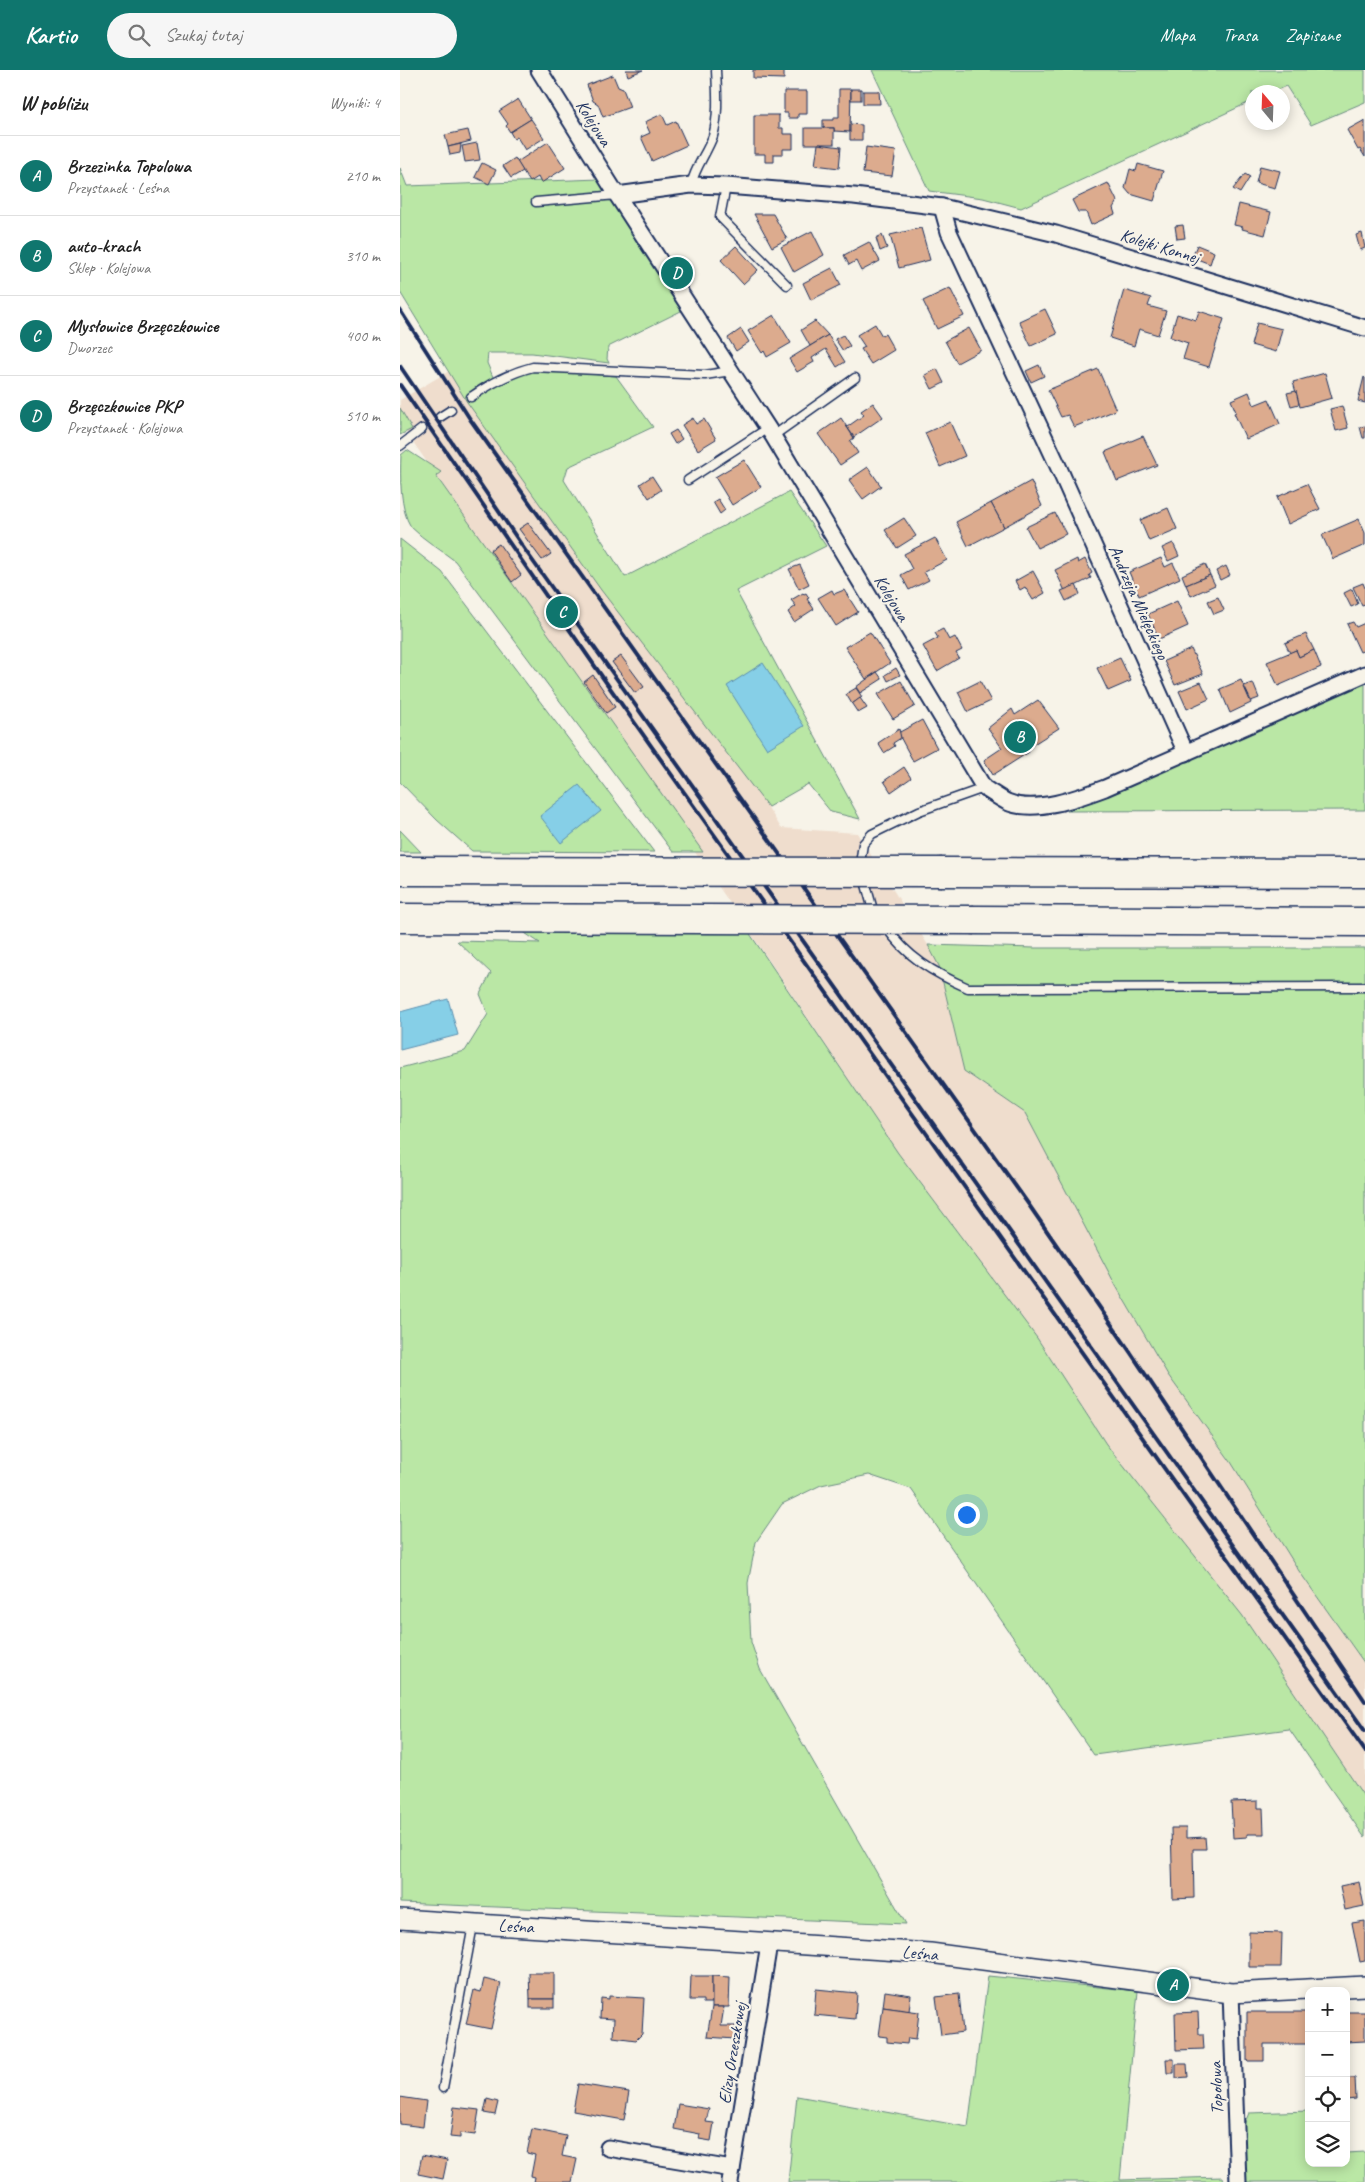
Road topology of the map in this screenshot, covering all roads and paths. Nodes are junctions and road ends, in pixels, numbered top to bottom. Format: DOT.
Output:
graph roads {
  1 [pos="539,70"];
  2 [pos="716,70"];
  3 [pos="691,185"];
  4 [pos="726,186"];
  5 [pos="616,195"];
  6 [pos="536,202"];
  7 [pos="942,207"];
  8 [pos="787,285"];
  9 [pos="1365,328"];
  10 [pos="731,371"];
  11 [pos="855,378"];
  12 [pos="471,397"];
  13 [pos="450,410"];
  14 [pos="440,417"];
  15 [pos="422,429"];
  16 [pos="771,432"];
  17 [pos="400,446"];
  18 [pos="688,480"];
  19 [pos="1365,674"];
  20 [pos="1186,753"];
  21 [pos="984,788"];
  22 [pos="400,871"];
  23 [pos="1365,873"];
  24 [pos="400,918"];
  25 [pos="1365,922"];
  26 [pos="1365,987"];
  27 [pos="400,1919"];
  28 [pos="474,1924"];
  29 [pos="769,1944"];
  30 [pos="1365,1986"];
  31 [pos="1231,1993"];
  32 [pos="443,2088"];
  33 [pos="608,2148"];
  34 [pos="731,2176"];
  35 [pos="1238,2182"];
  1 -- 5 [label="street, Kolejowa"];
  2 -- 3 [label="lane"];
  3 -- 4 [label="street, Kolejki Konnej"];
  3 -- 5 [label="street, Kolejki Konnej"];
  4 -- 7 [label="street, Kolejki Konnej"];
  4 -- 8 [label="lane"];
  5 -- 6 [label="lane"];
  5 -- 10 [label="street, Kolejowa"];
  7 -- 9 [label="street, Kolejki Konnej"];
  7 -- 20 [label="street, Andrzeja Mielęckiego"];
  10 -- 12 [label="lane"];
  10 -- 16 [label="street, Kolejowa"];
  11 -- 16 [label="lane"];
  13 -- 14 [label="lane"];
  15 -- 17 [label="lane"];
  16 -- 18 [label="lane"];
  16 -- 21 [label="street, Kolejowa"];
  19 -- 20 [label="street"];
  20 -- 21 [label="street"];
  21 -- 26 [label="lane"];
  22 -- 23 [label="highway, bridge"];
  24 -- 25 [label="highway, bridge"];
  27 -- 28 [label="street, Leśna"];
  28 -- 29 [label="street, Leśna"];
  28 -- 32 [label="lane, Leśna"];
  29 -- 31 [label="street, Leśna"];
  29 -- 34 [label="street, Elizy Orzeszkowej"];
  30 -- 31 [label="street, Leśna"];
  31 -- 35 [label="street, Topolowa"];
  33 -- 34 [label="street, Elizy Orzeszkowej"];
}
